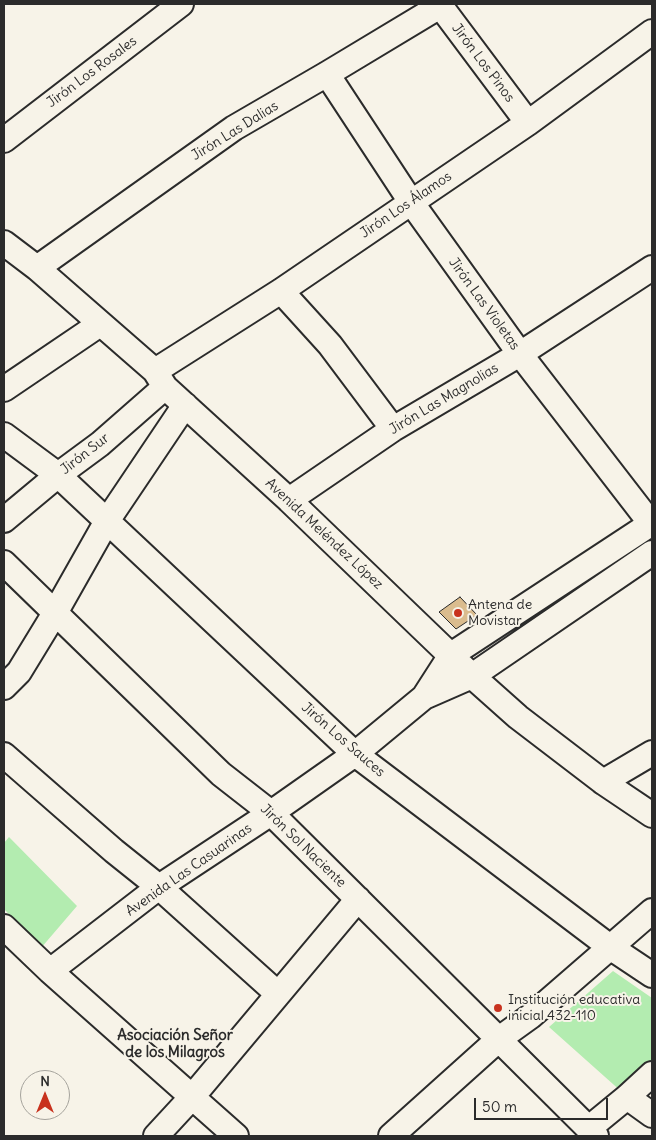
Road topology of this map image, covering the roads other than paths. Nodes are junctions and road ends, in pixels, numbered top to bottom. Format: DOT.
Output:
graph roads {
  1 [pos="181,4"];
  2 [pos="439,5"];
  3 [pos="652,32"];
  4 [pos="328,74"];
  5 [pos="528,123"];
  6 [pos="4,140"];
  7 [pos="411,202"];
  8 [pos="4,243"];
  9 [pos="37,268"];
  10 [pos="652,268"];
  11 [pos="281,291"];
  12 [pos="100,324"];
  13 [pos="520,354"];
  14 [pos="160,379"];
  15 [pos="4,389"];
  16 [pos="185,405"];
  17 [pos="393,429"];
  18 [pos="4,434"];
  19 [pos="58,475"];
  20 [pos="289,500"];
  21 [pos="4,520"];
  22 [pos="107,521"];
  23 [pos="652,524"];
  24 [pos="652,553"];
  25 [pos="4,562"];
  26 [pos="55,613"];
  27 [pos="451,655"];
  28 [pos="472,676"];
  29 [pos="4,687"];
  30 [pos="424,697"];
  31 [pos="355,754"];
  32 [pos="652,754"];
  33 [pos="4,755"];
  34 [pos="603,782"];
  35 [pos="271,813"];
  36 [pos="652,815"];
  37 [pos="159,887"];
  38 [pos="358,898"];
  39 [pos="652,912"];
  40 [pos="4,927"];
  41 [pos="610,947"];
  42 [pos="50,971"];
  43 [pos="652,975"];
  44 [pos="278,994"];
  45 [pos="499,1039"];
  46 [pos="652,1074"];
  47 [pos="192,1097"];
  48 [pos="627,1098"];
  49 [pos="652,1115"];
  50 [pos="402,1132"];
  51 [pos="592,1133"];
  52 [pos="156,1136"];
  53 [pos="236,1136"];
  1 -- 6 [label="street, Jirón Los Rosales"];
  2 -- 4 [label="street, Jirón Las Dalias"];
  2 -- 5 [label="street, Jirón Los Pinos"];
  3 -- 5 [label="street, Jirón Los Álamos"];
  4 -- 7 [label="street, Jirón Las Violetas"];
  4 -- 9 [label="street, Jirón Las Dalias"];
  5 -- 7 [label="street, Jirón Los Álamos"];
  7 -- 11 [label="street, Jirón Los Álamos"];
  7 -- 13 [label="street, Jirón Las Violetas"];
  8 -- 9 [label="street, Avenida Meléndez López"];
  9 -- 12 [label="street, Avenida Meléndez López"];
  10 -- 13 [label="street, Jirón Las Magnolias"];
  11 -- 14 [label="street, Jirón Los Álamos"];
  11 -- 17 [label="street"];
  12 -- 14 [label="street, Avenida Meléndez López"];
  12 -- 15 [label="street"];
  13 -- 17 [label="street, Jirón Las Magnolias"];
  13 -- 23 [label="street, Jirón Las Violetas"];
  14 -- 16 [label="street, Avenida Meléndez López"];
  14 -- 19 [label="street, Jirón Sur"];
  16 -- 20 [label="street, Avenida Meléndez López"];
  16 -- 22 [label="street"];
  17 -- 20 [label="street, Jirón Las Magnolias"];
  18 -- 19 [label="street, Jirón Los Sauces"];
  19 -- 21 [label="street, Jirón Sur"];
  19 -- 22 [label="street, Jirón Los Sauces"];
  20 -- 27 [label="street, Avenida Meléndez López"];
  22 -- 26 [label="street"];
  22 -- 31 [label="street, Jirón Los Sauces"];
  23 -- 27 [label="street, Avenida Las Casuarinas"];
  24 -- 28 [label="street, Avenida Las Casuarinas"];
  25 -- 26 [label="street, Jirón Sol Naciente"];
  26 -- 29 [label="street"];
  26 -- 35 [label="street, Jirón Sol Naciente"];
  27 -- 28 [label="street, Avenida Meléndez López"];
  27 -- 30 [label="street, Avenida Las Casuarinas"];
  28 -- 30 [label="street, Avenida Las Casuarinas"];
  28 -- 34 [label="street, Avenida Meléndez López"];
  30 -- 31 [label="street, Avenida Las Casuarinas"];
  31 -- 35 [label="street, Avenida Las Casuarinas"];
  31 -- 41 [label="street, Jirón Los Sauces"];
  32 -- 34 [label="street"];
  33 -- 37 [label="street"];
  34 -- 36 [label="street, Avenida Meléndez López"];
  35 -- 37 [label="street, Avenida Las Casuarinas"];
  35 -- 38 [label="street, Jirón Sol Naciente"];
  37 -- 42 [label="street, Avenida Las Casuarinas"];
  37 -- 44 [label="street"];
  38 -- 44 [label="street"];
  38 -- 45 [label="street, Jirón Sol Naciente"];
  39 -- 41 [label="street"];
  40 -- 42 [label="street"];
  41 -- 43 [label="street, Jirón Los Sauces"];
  41 -- 45 [label="street"];
  42 -- 47 [label="street"];
  44 -- 47 [label="street"];
  45 -- 50 [label="street"];
  45 -- 51 [label="street, Jirón Sol Naciente"];
  46 -- 48 [label="street"];
  47 -- 52 [label="street"];
  47 -- 53 [label="street"];
  48 -- 49 [label="street"];
  48 -- 51 [label="street"];
}
